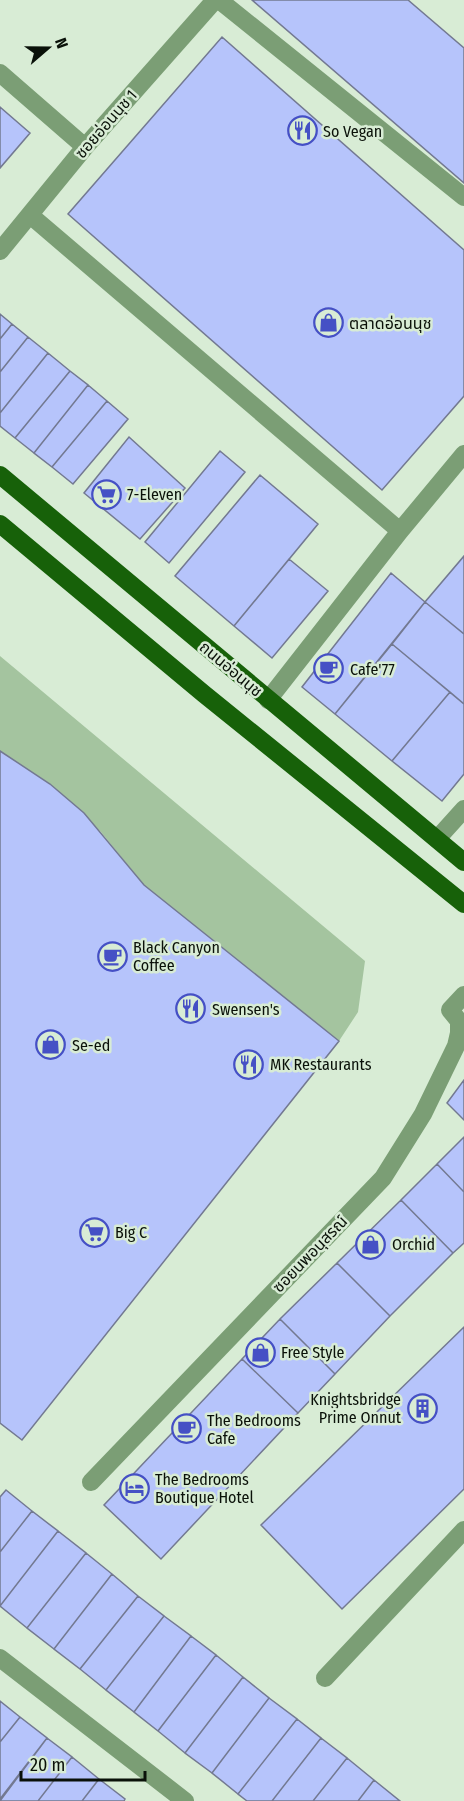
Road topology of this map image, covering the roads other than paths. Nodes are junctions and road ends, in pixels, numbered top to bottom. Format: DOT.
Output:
graph roads {
  1 [pos="217,0"];
  2 [pos="0,73"];
  3 [pos="85,147"];
  4 [pos="464,197"];
  5 [pos="30,215"];
  6 [pos="0,251"];
  7 [pos="464,454"];
  8 [pos="0,475"];
  9 [pos="0,524"];
  10 [pos="400,531"];
  11 [pos="268,700"];
  12 [pos="464,809"];
  13 [pos="437,839"];
  14 [pos="464,862"];
  15 [pos="464,904"];
  16 [pos="464,995"];
  17 [pos="91,1482"];
  18 [pos="464,1530"];
  19 [pos="0,1658"];
  20 [pos="325,1678"];
  21 [pos="185,1801"];
  1 -- 3 [label="street, ซอยอ่อนนุช 1"];
  1 -- 4 [label="street"];
  2 -- 3 [label="street"];
  3 -- 5 [label="street, ซอยอ่อนนุช 1"];
  5 -- 6 [label="street, ซอยอ่อนนุช 1"];
  5 -- 10 [label="street"];
  7 -- 10 [label="street"];
  8 -- 11 [label="main road, ถนนอ่อนนุช"];
  9 -- 15 [label="main road"];
  10 -- 11 [label="street"];
  11 -- 13 [label="main road, ถนนอ่อนนุช"];
  12 -- 13 [label="street"];
  13 -- 14 [label="main road, ถนนอ่อนนุช"];
  16 -- 17 [label="street, ซอยนพอนุสรณ์"];
  18 -- 20 [label="street"];
  19 -- 21 [label="street"];
}
